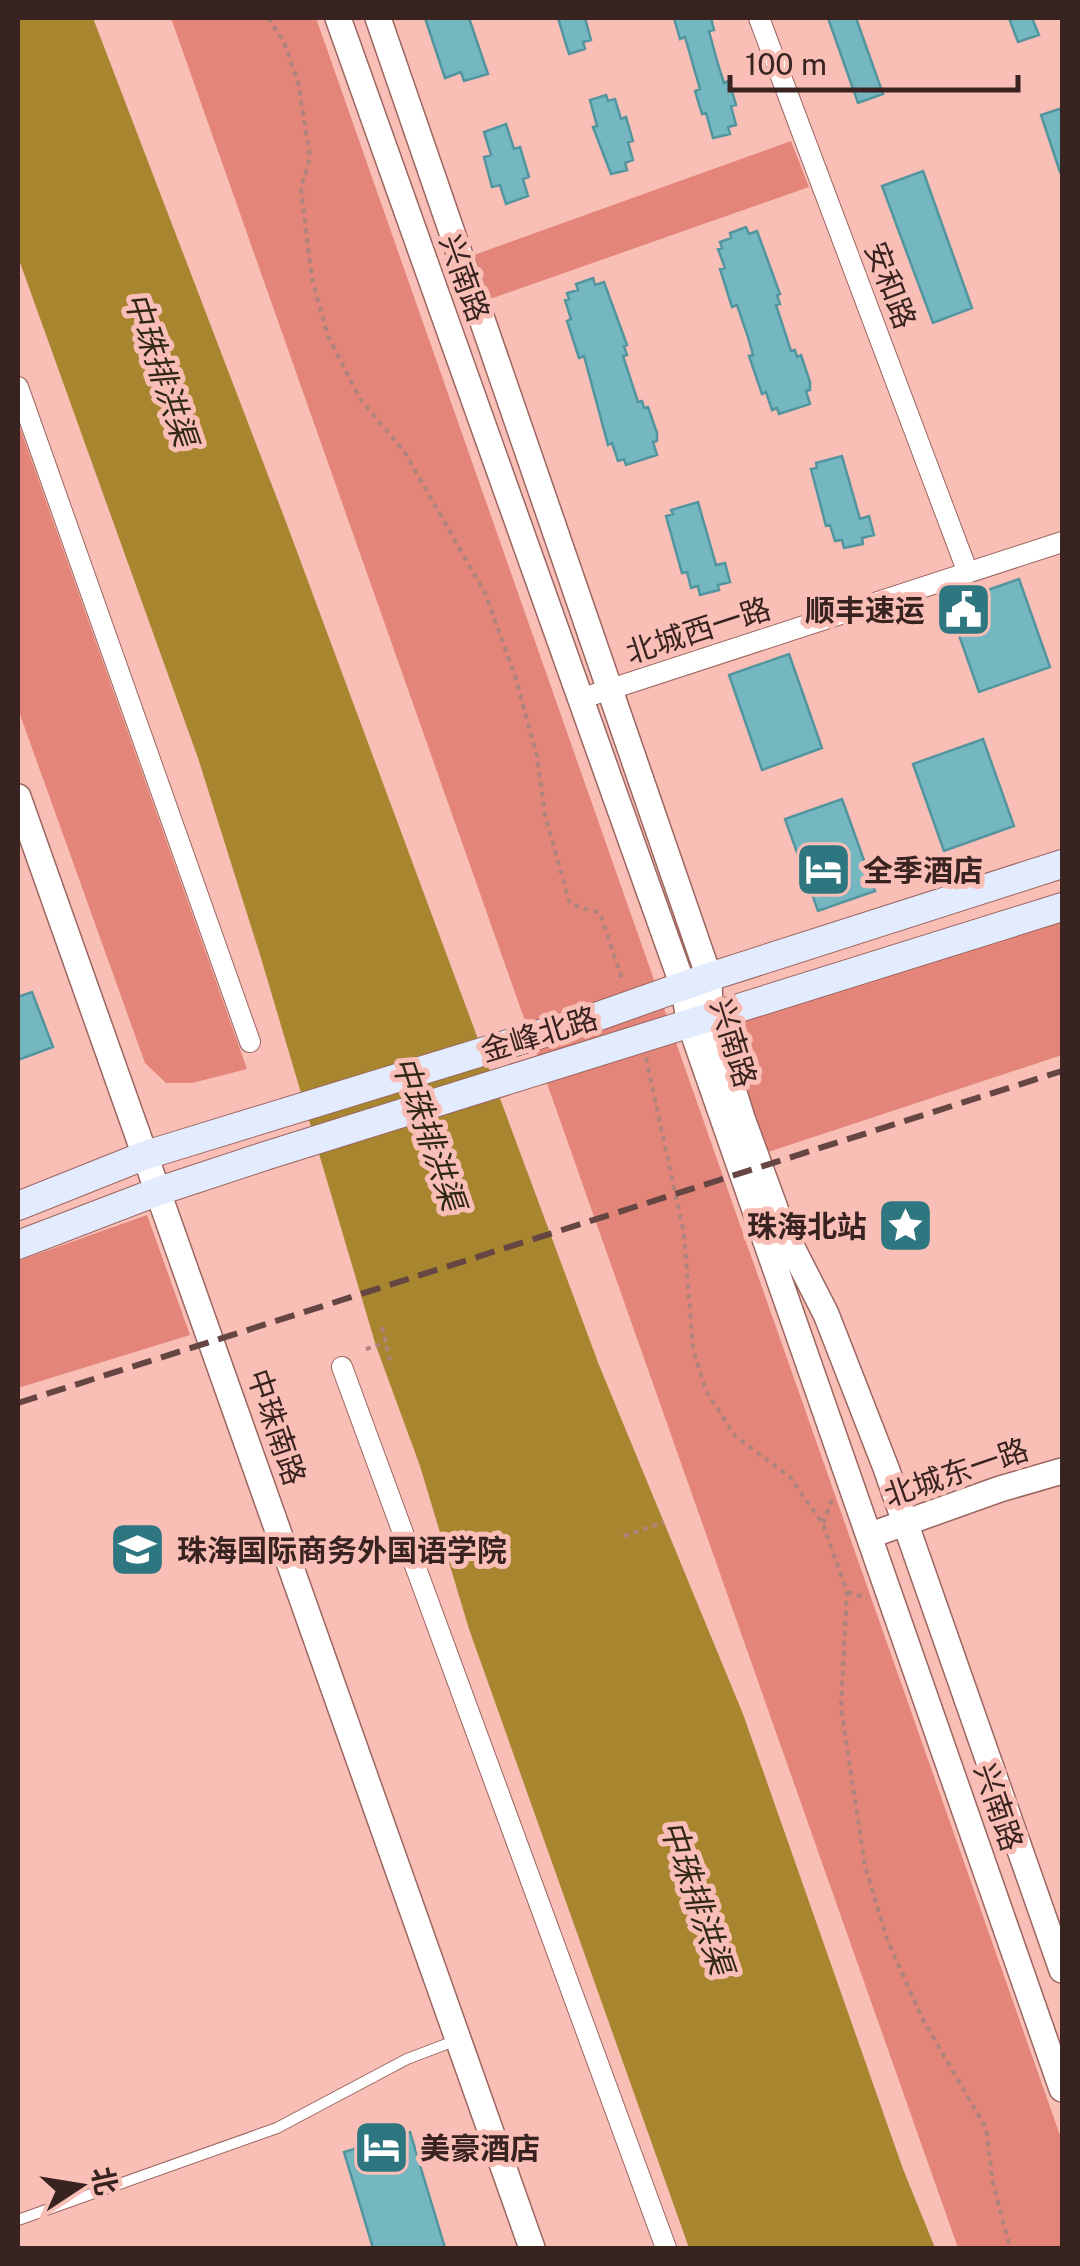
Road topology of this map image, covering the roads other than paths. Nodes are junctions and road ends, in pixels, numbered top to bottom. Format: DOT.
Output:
graph roads {
  1 [pos="338,18"];
  2 [pos="378,18"];
  3 [pos="759,18"];
  4 [pos="18,387"];
  5 [pos="1062,542"];
  6 [pos="968,574"];
  7 [pos="608,690"];
  8 [pos="580,699"];
  9 [pos="18,797"];
  10 [pos="1062,864"];
  11 [pos="1062,907"];
  12 [pos="696,982"];
  13 [pos="700,1020"];
  14 [pos="250,1042"];
  15 [pos="146,1155"];
  16 [pos="160,1191"];
  17 [pos="18,1206"];
  18 [pos="18,1245"];
  19 [pos="342,1366"];
  20 [pos="1062,1472"];
  21 [pos="906,1523"];
  22 [pos="870,1535"];
  23 [pos="1062,1970"];
  24 [pos="458,2040"];
  25 [pos="1062,2089"];
  26 [pos="18,2220"];
  27 [pos="532,2248"];
  28 [pos="666,2248"];
  1 -- 8 [label="street, 兴南路"];
  2 -- 7 [label="street, 兴南路"];
  3 -- 6 [label="street, 安和路"];
  4 -- 14 [label="street"];
  5 -- 6 [label="street, 北城西一路"];
  6 -- 7 [label="street, 北城西一路"];
  7 -- 8 [label="street, 北城西一路"];
  7 -- 12 [label="street, 兴南路"];
  8 -- 12 [label="street, 兴南路"];
  9 -- 15 [label="street, 中珠南路"];
  10 -- 12 [label="main road, 金峰北路"];
  11 -- 13 [label="main road, 金峰北路"];
  12 -- 13 [label="street, 兴南路"];
  12 -- 15 [label="main road, 金峰北路"];
  13 -- 16 [label="main road, 金峰北路"];
  13 -- 21 [label="street, 兴南路"];
  13 -- 22 [label="street, 兴南路"];
  15 -- 16 [label="street, 中珠南路"];
  15 -- 17 [label="main road, 金峰北路"];
  16 -- 18 [label="main road, 金峰北路"];
  16 -- 24 [label="street, 中珠南路"];
  19 -- 28 [label="street"];
  20 -- 21 [label="street, 北城东一路"];
  21 -- 22 [label="street, 北城东一路"];
  21 -- 23 [label="street, 兴南路"];
  22 -- 25 [label="street, 兴南路"];
  24 -- 26 [label="lane"];
  24 -- 27 [label="street, 中珠南路"];
}
